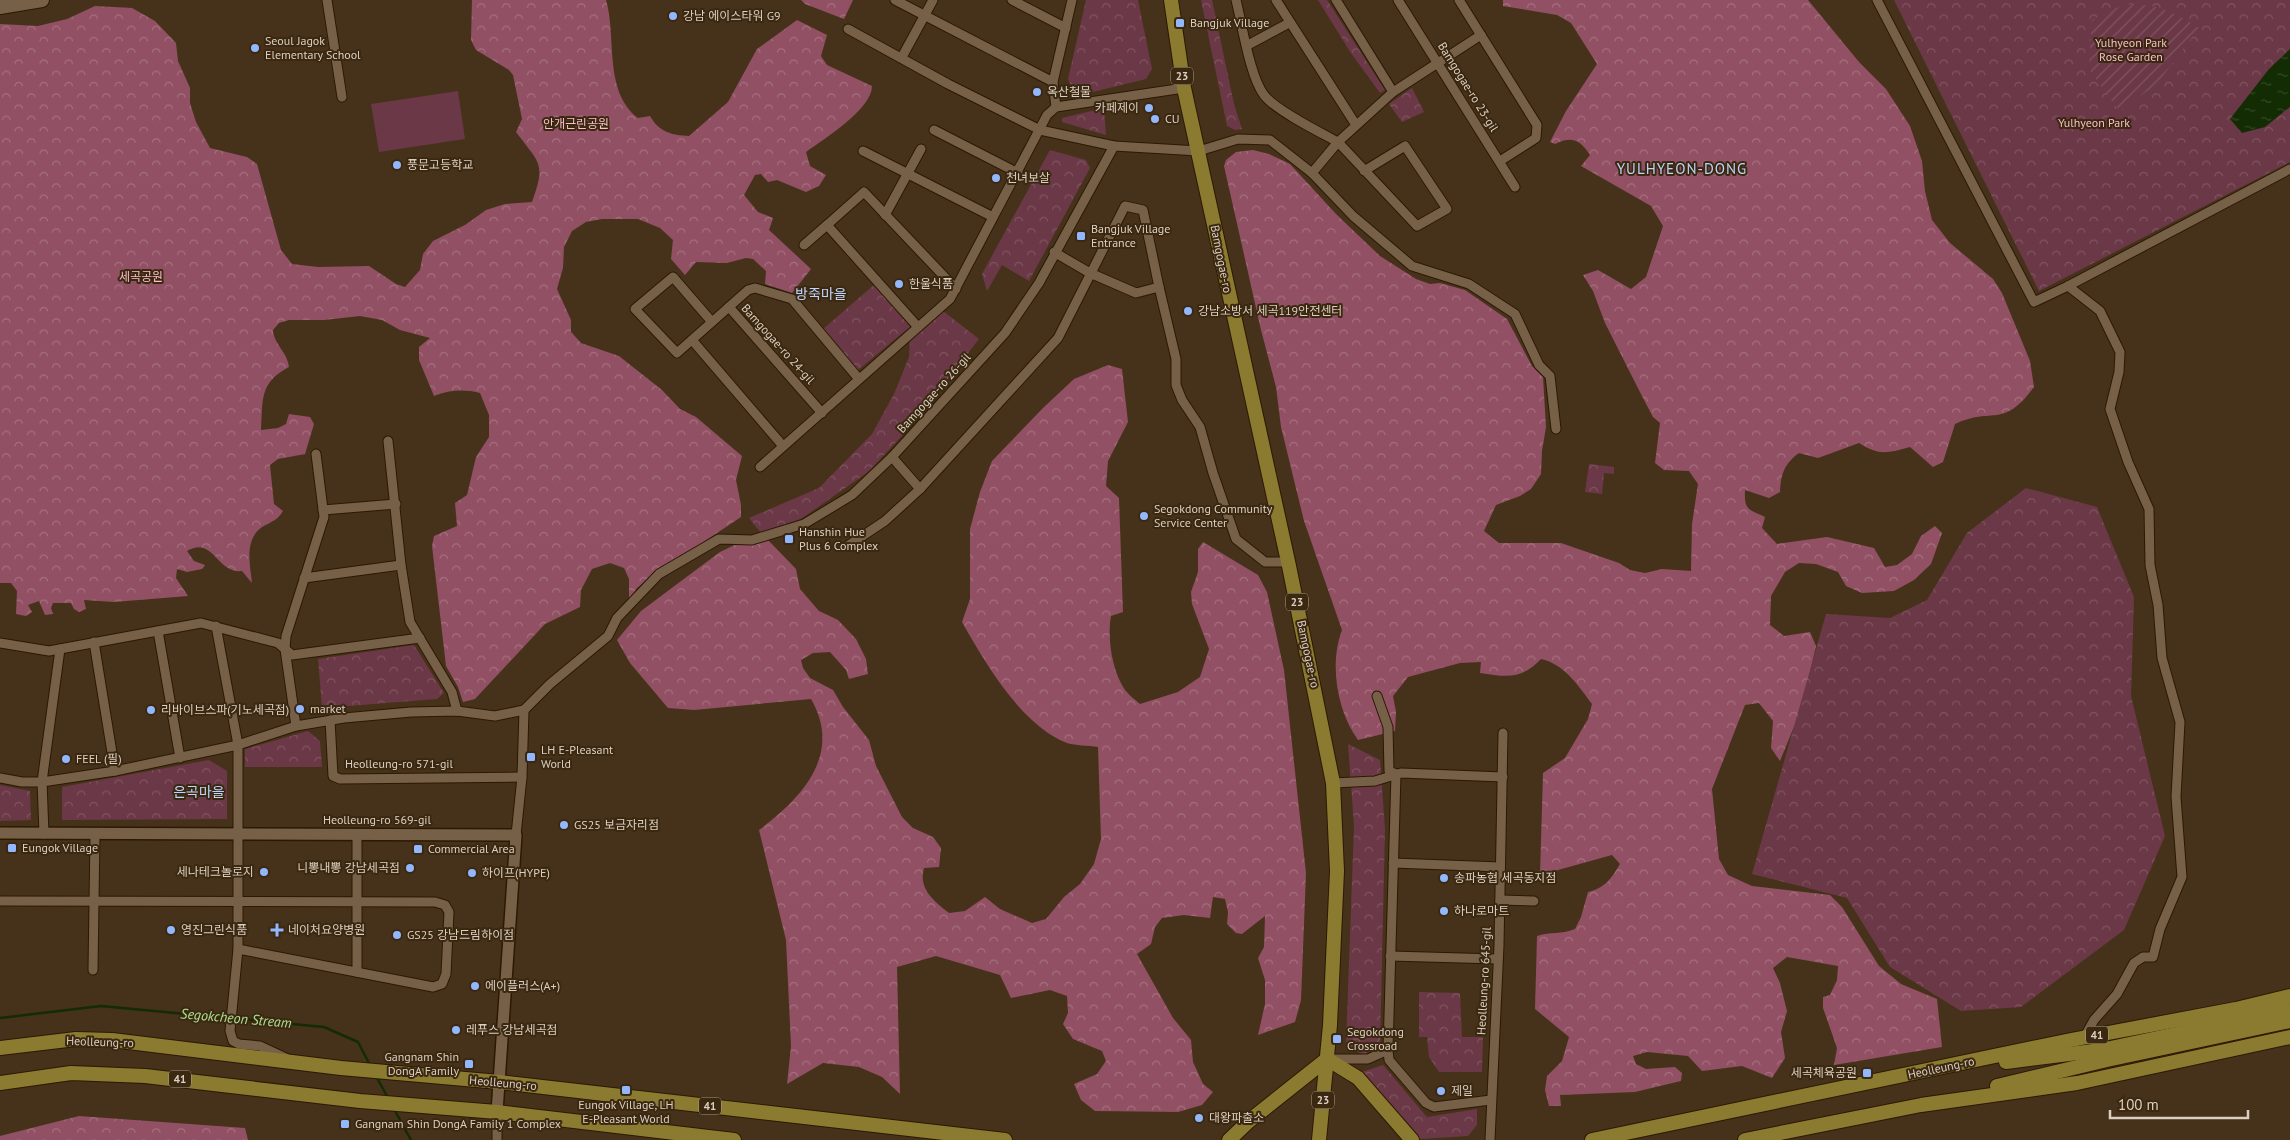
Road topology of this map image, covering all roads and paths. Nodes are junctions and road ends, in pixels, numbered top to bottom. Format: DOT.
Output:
graph roads {
  1 [pos="42,0"];
  2 [pos="327,0"];
  3 [pos="896,0"];
  4 [pos="933,0"];
  5 [pos="1012,0"];
  6 [pos="1072,0"];
  7 [pos="1171,0"];
  8 [pos="1236,0"];
  9 [pos="1276,0"];
  10 [pos="1336,0"];
  11 [pos="1398,0"];
  12 [pos="1459,0"];
  13 [pos="1877,0"];
  14 [pos="0,7"];
  15 [pos="925,15"];
  16 [pos="1289,23"];
  17 [pos="1066,28"];
  18 [pos="848,30"];
  19 [pos="1482,35"];
  20 [pos="1248,45"];
  21 [pos="902,57"];
  22 [pos="1438,64"];
  23 [pos="1053,82"];
  24 [pos="1184,88"];
  25 [pos="1393,92"];
  26 [pos="342,97"];
  27 [pos="1056,107"];
  28 [pos="1356,125"];
  29 [pos="934,130"];
  30 [pos="1040,130"];
  31 [pos="1338,142"];
  32 [pos="1114,146"];
  33 [pos="921,149"];
  34 [pos="863,151"];
  35 [pos="1199,151"];
  36 [pos="1500,161"];
  37 [pos="2290,169"];
  38 [pos="1364,171"];
  39 [pos="908,173"];
  40 [pos="1018,173"];
  41 [pos="1312,173"];
  42 [pos="1516,188"];
  43 [pos="885,215"];
  44 [pos="993,217"];
  45 [pos="827,225"];
  46 [pos="804,245"];
  47 [pos="1054,252"];
  48 [pos="1090,273"];
  49 [pos="2068,286"];
  50 [pos="1159,287"];
  51 [pos="956,289"];
  52 [pos="728,308"];
  53 [pos="712,322"];
  54 [pos="918,327"];
  55 [pos="692,340"];
  56 [pos="859,379"];
  57 [pos="822,413"];
  58 [pos="1556,429"];
  59 [pos="388,441"];
  60 [pos="783,446"];
  61 [pos="316,454"];
  62 [pos="892,457"];
  63 [pos="760,467"];
  64 [pos="920,489"];
  65 [pos="396,504"];
  66 [pos="323,510"];
  67 [pos="849,545"];
  68 [pos="1289,562"];
  69 [pos="400,565"];
  70 [pos="304,578"];
  71 [pos="216,626"];
  72 [pos="158,631"];
  73 [pos="420,638"];
  74 [pos="94,642"];
  75 [pos="0,643"];
  76 [pos="60,649"];
  77 [pos="285,649"];
  78 [pos="1377,696"];
  79 [pos="524,710"];
  80 [pos="457,711"];
  81 [pos="330,720"];
  82 [pos="296,726"];
  83 [pos="1503,733"];
  84 [pos="238,745"];
  85 [pos="180,758"];
  86 [pos="115,771"];
  87 [pos="1396,774"];
  88 [pos="522,777"];
  89 [pos="1503,777"];
  90 [pos="0,778"];
  91 [pos="42,782"];
  92 [pos="1333,783"];
  93 [pos="0,833"];
  94 [pos="44,834"];
  95 [pos="95,834"];
  96 [pos="239,834"];
  97 [pos="357,834"];
  98 [pos="516,835"];
  99 [pos="1393,863"];
  100 [pos="1500,867"];
  101 [pos="1500,900"];
  102 [pos="93,901"];
  103 [pos="1534,901"];
  104 [pos="0,902"];
  105 [pos="238,902"];
  106 [pos="357,902"];
  107 [pos="238,949"];
  108 [pos="1390,956"];
  109 [pos="1498,960"];
  110 [pos="93,970"];
  111 [pos="357,972"];
  112 [pos="2290,996"];
  113 [pos="2290,1010"];
  114 [pos="2290,1021"];
  115 [pos="2290,1037"];
  116 [pos="2084,1038"];
  117 [pos="0,1048"];
  118 [pos="1388,1050"];
  119 [pos="1327,1059"];
  120 [pos="295,1062"];
  121 [pos="1904,1076"];
  122 [pos="499,1082"];
  123 [pos="0,1083"];
  124 [pos="1491,1100"];
  125 [pos="1921,1105"];
  126 [pos="497,1112"];
  127 [pos="497,1140"];
  128 [pos="734,1140"];
  129 [pos="1005,1140"];
  130 [pos="1229,1140"];
  131 [pos="1319,1140"];
  132 [pos="1412,1140"];
  133 [pos="1490,1140"];
  134 [pos="1592,1140"];
  135 [pos="1745,1140"];
  1 -- 14 [label="main road"];
  2 -- 26 [label="street"];
  3 -- 15 [label="street"];
  4 -- 15 [label="street"];
  5 -- 17 [label="street"];
  6 -- 17 [label="street"];
  7 -- 24 [label="main road, Bamgogae-ro / 23"];
  8 -- 20 [label="street"];
  9 -- 16 [label="street"];
  10 -- 25 [label="street"];
  11 -- 22 [label="street, Bamgogae-ro 23-gil"];
  12 -- 19 [label="street"];
  13 -- 49 [label="street"];
  15 -- 21 [label="street"];
  15 -- 23 [label="street"];
  16 -- 20 [label="street"];
  16 -- 28 [label="street"];
  17 -- 23 [label="street"];
  18 -- 21 [label="street"];
  19 -- 22 [label="street"];
  19 -- 36 [label="street"];
  20 -- 31 [label="street"];
  21 -- 30 [label="street"];
  22 -- 25 [label="street"];
  22 -- 36 [label="street, Bamgogae-ro 23-gil"];
  23 -- 27 [label="street"];
  24 -- 27 [label="street"];
  24 -- 35 [label="main road, Bamgogae-ro / 23"];
  25 -- 28 [label="street"];
  27 -- 30 [label="street"];
  28 -- 31 [label="street"];
  29 -- 40 [label="street"];
  30 -- 32 [label="street"];
  30 -- 40 [label="street"];
  31 -- 38 [label="street"];
  31 -- 41 [label="street"];
  32 -- 35 [label="street"];
  32 -- 47 [label="street, Bamgogae-ro 26-gil"];
  33 -- 39 [label="street"];
  34 -- 39 [label="street"];
  35 -- 41 [label="street"];
  35 -- 68 [label="main road, Bamgogae-ro / 23"];
  36 -- 42 [label="street, Bamgogae-ro 23-gil"];
  37 -- 49 [label="street"];
  38 -- 38 [label="street"];
  39 -- 43 [label="street"];
  39 -- 44 [label="street"];
  40 -- 44 [label="street"];
  41 -- 58 [label="street"];
  43 -- 45 [label="street"];
  43 -- 51 [label="street"];
  44 -- 51 [label="street"];
  45 -- 46 [label="street"];
  45 -- 54 [label="street"];
  47 -- 48 [label="street"];
  47 -- 62 [label="street, Bamgogae-ro 26-gil"];
  48 -- 50 [label="street"];
  48 -- 50 [label="street"];
  48 -- 64 [label="street"];
  49 -- 116 [label="street"];
  50 -- 68 [label="street"];
  51 -- 54 [label="street"];
  52 -- 53 [label="street, Bamgogae-ro 24-gil"];
  52 -- 56 [label="street"];
  52 -- 57 [label="street, Bamgogae-ro 24-gil"];
  53 -- 55 [label="street, Bamgogae-ro 24-gil"];
  53 -- 55 [label="street"];
  54 -- 56 [label="street"];
  55 -- 60 [label="street"];
  56 -- 57 [label="street"];
  57 -- 60 [label="street"];
  59 -- 65 [label="street"];
  60 -- 63 [label="street"];
  61 -- 66 [label="street"];
  62 -- 64 [label="street"];
  62 -- 79 [label="street, Bamgogae-ro 26-gil"];
  64 -- 67 [label="street"];
  65 -- 66 [label="street"];
  65 -- 69 [label="street"];
  66 -- 70 [label="street"];
  68 -- 92 [label="main road, Bamgogae-ro / 23"];
  69 -- 70 [label="street"];
  69 -- 73 [label="street"];
  70 -- 77 [label="street"];
  71 -- 72 [label="street"];
  71 -- 77 [label="street"];
  71 -- 84 [label="street"];
  72 -- 74 [label="street"];
  72 -- 85 [label="street"];
  73 -- 77 [label="street"];
  73 -- 80 [label="street"];
  74 -- 76 [label="street"];
  74 -- 86 [label="street"];
  75 -- 76 [label="street"];
  76 -- 91 [label="street"];
  77 -- 82 [label="street"];
  78 -- 87 [label="street"];
  79 -- 80 [label="street"];
  79 -- 88 [label="street"];
  80 -- 81 [label="street"];
  81 -- 82 [label="street"];
  81 -- 88 [label="street, Heolleung-ro 571-gil"];
  82 -- 84 [label="street"];
  83 -- 89 [label="street, Heolleung-ro 645-gil"];
  84 -- 85 [label="street"];
  84 -- 96 [label="street"];
  85 -- 86 [label="street"];
  86 -- 91 [label="street"];
  87 -- 89 [label="street"];
  87 -- 92 [label="street"];
  87 -- 99 [label="street"];
  88 -- 98 [label="street"];
  89 -- 100 [label="street, Heolleung-ro 645-gil"];
  90 -- 91 [label="street"];
  91 -- 94 [label="street"];
  92 -- 119 [label="main road, Bamgogae-ro / 23"];
  93 -- 94 [label="street, Heolleung-ro 569-gil"];
  94 -- 95 [label="street, Heolleung-ro 569-gil"];
  95 -- 96 [label="street, Heolleung-ro 569-gil"];
  95 -- 102 [label="street"];
  96 -- 97 [label="street, Heolleung-ro 569-gil"];
  96 -- 105 [label="street"];
  97 -- 98 [label="street, Heolleung-ro 569-gil"];
  97 -- 106 [label="street"];
  98 -- 122 [label="street"];
  99 -- 100 [label="street"];
  99 -- 108 [label="street"];
  100 -- 101 [label="street, Heolleung-ro 645-gil"];
  101 -- 103 [label="street"];
  101 -- 109 [label="street, Heolleung-ro 645-gil"];
  102 -- 104 [label="street"];
  102 -- 105 [label="street"];
  102 -- 110 [label="street"];
  105 -- 106 [label="street"];
  105 -- 107 [label="street"];
  106 -- 111 [label="street"];
  106 -- 111 [label="street"];
  107 -- 111 [label="street"];
  107 -- 120 [label="street"];
  108 -- 109 [label="street"];
  108 -- 118 [label="street"];
  109 -- 124 [label="street, Heolleung-ro 645-gil"];
  112 -- 116 [label="main road, Heolleung-ro / 41"];
  113 -- 121 [label="main road"];
  114 -- 125 [label="main road"];
  115 -- 125 [label="main road"];
  116 -- 121 [label="main road, Heolleung-ro / 41"];
  117 -- 120 [label="main road, Heolleung-ro / 41"];
  118 -- 119 [label="street"];
  118 -- 124 [label="street"];
  119 -- 130 [label="main road"];
  119 -- 131 [label="main road, Bamgogae-ro / 23"];
  119 -- 132 [label="main road"];
  120 -- 122 [label="main road, Heolleung-ro / 41"];
  121 -- 134 [label="main road, Heolleung-ro / 41"];
  122 -- 126 [label="street"];
  122 -- 129 [label="main road, Heolleung-ro / 41"];
  123 -- 126 [label="main road, 41"];
  124 -- 133 [label="street, Heolleung-ro 645-gil"];
  125 -- 135 [label="main road"];
  126 -- 127 [label="street"];
  126 -- 128 [label="main road, 41"];
}
